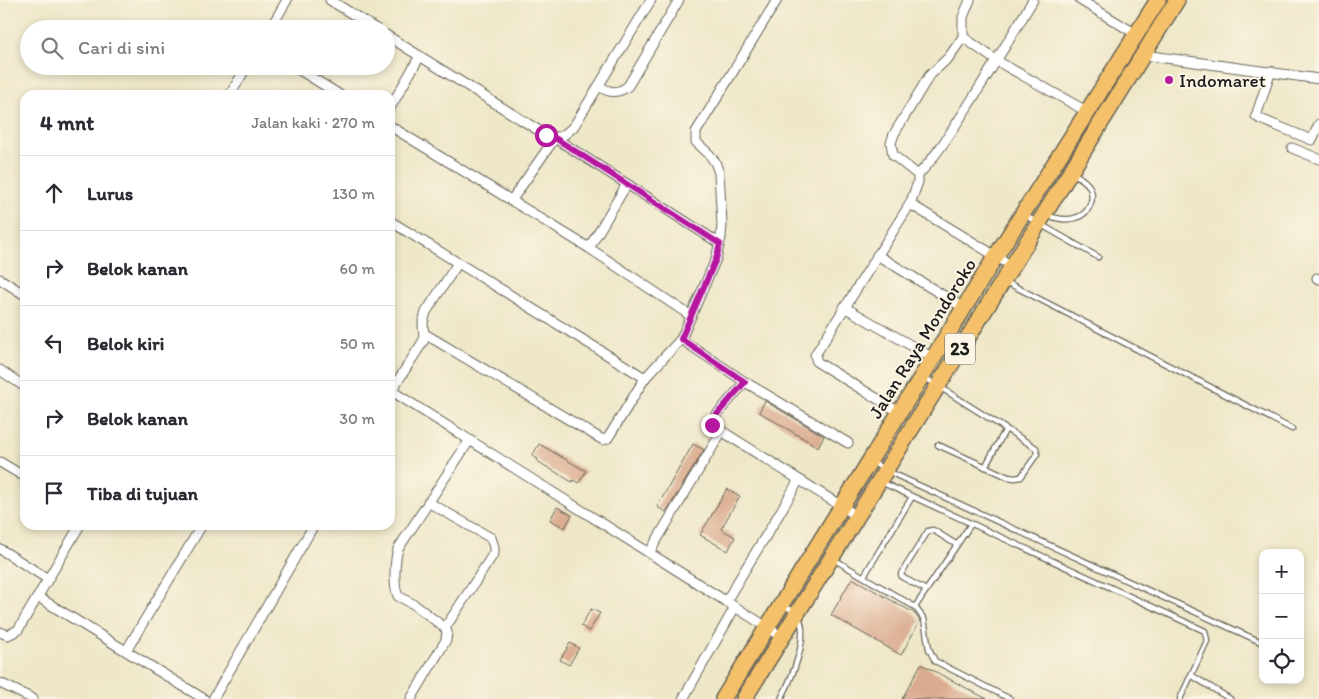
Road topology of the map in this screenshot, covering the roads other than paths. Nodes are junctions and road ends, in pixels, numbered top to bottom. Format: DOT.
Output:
graph roads {
  1 [pos="287,0"];
  2 [pos="330,0"];
  3 [pos="651,0"];
  4 [pos="679,0"];
  5 [pos="777,0"];
  6 [pos="970,0"];
  7 [pos="1033,0"];
  8 [pos="1080,0"];
  9 [pos="1158,0"];
  10 [pos="1177,0"];
  11 [pos="1094,4"];
  12 [pos="275,20"];
  13 [pos="362,20"];
  14 [pos="1136,34"];
  15 [pos="963,37"];
  16 [pos="395,41"];
  17 [pos="1144,55"];
  18 [pos="420,56"];
  19 [pos="997,61"];
  20 [pos="1271,71"];
  21 [pos="242,75"];
  22 [pos="308,75"];
  23 [pos="1319,79"];
  24 [pos="599,86"];
  25 [pos="233,90"];
  26 [pos="332,90"];
  27 [pos="1096,96"];
  28 [pos="395,99"];
  29 [pos="1111,105"];
  30 [pos="1086,111"];
  31 [pos="1319,124"];
  32 [pos="395,129"];
  33 [pos="555,138"];
  34 [pos="1309,139"];
  35 [pos="1292,148"];
  36 [pos="1304,152"];
  37 [pos="1319,159"];
  38 [pos="1070,171"];
  39 [pos="918,175"];
  40 [pos="627,184"];
  41 [pos="511,201"];
  42 [pos="910,204"];
  43 [pos="1023,214"];
  44 [pos="1040,219"];
  45 [pos="395,224"];
  46 [pos="720,244"];
  47 [pos="589,248"];
  48 [pos="877,255"];
  49 [pos="996,256"];
  50 [pos="1098,257"];
  51 [pos="458,263"];
  52 [pos="1012,266"];
  53 [pos="0,279"];
  54 [pos="1003,280"];
  55 [pos="20,292"];
  56 [pos="844,307"];
  57 [pos="964,308"];
  58 [pos="691,316"];
  59 [pos="424,334"];
  60 [pos="681,339"];
  61 [pos="933,358"];
  62 [pos="0,370"];
  63 [pos="922,376"];
  64 [pos="645,378"];
  65 [pos="745,382"];
  66 [pos="20,384"];
  67 [pos="395,384"];
  68 [pos="937,386"];
  69 [pos="395,394"];
  70 [pos="896,418"];
  71 [pos="1006,429"];
  72 [pos="1292,429"];
  73 [pos="722,431"];
  74 [pos="908,433"];
  75 [pos="469,441"];
  76 [pos="848,443"];
  77 [pos="938,445"];
  78 [pos="870,461"];
  79 [pos="0,462"];
  80 [pos="985,467"];
  81 [pos="20,474"];
  82 [pos="882,476"];
  83 [pos="798,481"];
  84 [pos="912,497"];
  85 [pos="428,502"];
  86 [pos="841,507"];
  87 [pos="857,516"];
  88 [pos="971,524"];
  89 [pos="77,530"];
  90 [pos="199,530"];
  91 [pos="311,530"];
  92 [pos="957,545"];
  93 [pos="0,549"];
  94 [pos="649,553"];
  95 [pos="831,558"];
  96 [pos="864,576"];
  97 [pos="48,579"];
  98 [pos="926,590"];
  99 [pos="38,597"];
  100 [pos="726,602"];
  101 [pos="781,604"];
  102 [pos="735,607"];
  103 [pos="915,607"];
  104 [pos="796,614"];
  105 [pos="767,627"];
  106 [pos="445,628"];
  107 [pos="0,632"];
  108 [pos="782,637"];
  109 [pos="1259,641"];
  110 [pos="126,651"];
  111 [pos="1191,676"];
  112 [pos="0,683"];
  113 [pos="33,699"];
  114 [pos="204,699"];
  115 [pos="213,699"];
  116 [pos="411,699"];
  117 [pos="683,699"];
  118 [pos="723,699"];
  119 [pos="744,699"];
  120 [pos="781,699"];
  121 [pos="1010,699"];
  122 [pos="1180,699"];
  123 [pos="1230,699"];
  1 -- 12 [label="street"];
  2 -- 13 [label="street"];
  3 -- 24 [label="street"];
  4 -- 24 [label="street"];
  5 -- 46 [label="street"];
  6 -- 15 [label="street"];
  7 -- 19 [label="street"];
  8 -- 11 [label="street"];
  9 -- 14 [label="highway, Jalan Raya Mondoroko / 23"];
  10 -- 17 [label="highway, Jalan Raya Mondoroko / 23"];
  11 -- 14 [label="street"];
  14 -- 27 [label="highway, Jalan Raya Mondoroko / 23"];
  15 -- 19 [label="street"];
  15 -- 39 [label="street"];
  16 -- 18 [label="street"];
  17 -- 20 [label="street"];
  17 -- 29 [label="highway, Jalan Raya Mondoroko / 23"];
  18 -- 28 [label="street"];
  18 -- 33 [label="street"];
  19 -- 30 [label="street"];
  19 -- 39 [label="street"];
  20 -- 23 [label="street"];
  20 -- 34 [label="street"];
  21 -- 25 [label="street"];
  22 -- 26 [label="street"];
  24 -- 33 [label="street"];
  27 -- 29 [label="highway"];
  27 -- 30 [label="highway, Jalan Raya Mondoroko / 23"];
  29 -- 38 [label="highway, Jalan Raya Mondoroko / 23"];
  30 -- 43 [label="highway, Jalan Raya Mondoroko / 23"];
  31 -- 34 [label="street"];
  32 -- 41 [label="street"];
  33 -- 40 [label="street"];
  33 -- 41 [label="street"];
  34 -- 36 [label="street"];
  35 -- 36 [label="street"];
  36 -- 37 [label="street"];
  38 -- 44 [label="highway, Jalan Raya Mondoroko / 23"];
  38 -- 44 [label="lane"];
  39 -- 42 [label="street"];
  40 -- 46 [label="street"];
  40 -- 47 [label="street"];
  41 -- 47 [label="street"];
  42 -- 48 [label="street"];
  42 -- 49 [label="street"];
  43 -- 44 [label="lane"];
  43 -- 49 [label="highway, Jalan Raya Mondoroko / 23"];
  44 -- 50 [label="lane"];
  44 -- 52 [label="highway, Jalan Raya Mondoroko / 23"];
  45 -- 51 [label="street"];
  46 -- 58 [label="street"];
  47 -- 58 [label="street"];
  48 -- 56 [label="street"];
  48 -- 57 [label="street"];
  49 -- 52 [label="street"];
  49 -- 57 [label="highway, Jalan Raya Mondoroko / 23"];
  51 -- 59 [label="street"];
  51 -- 64 [label="street"];
  52 -- 54 [label="highway, Jalan Raya Mondoroko / 23"];
  53 -- 55 [label="street"];
  54 -- 68 [label="highway, Jalan Raya Mondoroko / 23"];
  54 -- 72 [label="lane"];
  56 -- 61 [label="street"];
  56 -- 70 [label="street"];
  57 -- 61 [label="highway, Jalan Raya Mondoroko / 23"];
  58 -- 60 [label="street"];
  59 -- 64 [label="street"];
  59 -- 67 [label="street"];
  60 -- 64 [label="street"];
  60 -- 65 [label="street"];
  61 -- 63 [label="highway, Jalan Raya Mondoroko / 23"];
  62 -- 66 [label="street"];
  63 -- 68 [label="lane"];
  63 -- 70 [label="highway, Jalan Raya Mondoroko / 23"];
  65 -- 73 [label="street"];
  65 -- 76 [label="street"];
  68 -- 71 [label="lane"];
  68 -- 74 [label="highway, Jalan Raya Mondoroko / 23"];
  69 -- 75 [label="street"];
  70 -- 74 [label="highway"];
  70 -- 78 [label="highway, Jalan Raya Mondoroko / 23"];
  71 -- 80 [label="lane"];
  71 -- 80 [label="lane"];
  73 -- 83 [label="street"];
  73 -- 94 [label="street"];
  74 -- 82 [label="highway, Jalan Raya Mondoroko / 23"];
  75 -- 85 [label="street"];
  75 -- 94 [label="street"];
  77 -- 80 [label="lane"];
  78 -- 82 [label="lane"];
  78 -- 86 [label="highway, Jalan Raya Mondoroko / 23"];
  79 -- 81 [label="street"];
  82 -- 84 [label="lane"];
  82 -- 87 [label="highway, Jalan Raya Mondoroko / 23"];
  82 -- 109 [label="lane"];
  83 -- 86 [label="street"];
  83 -- 100 [label="street"];
  84 -- 88 [label="lane"];
  84 -- 96 [label="lane"];
  85 -- 106 [label="street"];
  85 -- 106 [label="street"];
  86 -- 87 [label="street"];
  86 -- 101 [label="highway, Jalan Raya Mondoroko / 23"];
  87 -- 95 [label="highway, Jalan Raya Mondoroko / 23"];
  88 -- 92 [label="lane"];
  88 -- 111 [label="lane"];
  89 -- 97 [label="street"];
  90 -- 110 [label="street"];
  91 -- 115 [label="street"];
  92 -- 98 [label="lane"];
  92 -- 98 [label="lane"];
  93 -- 97 [label="street"];
  94 -- 100 [label="street"];
  95 -- 96 [label="lane"];
  95 -- 104 [label="highway, Jalan Raya Mondoroko / 23"];
  96 -- 103 [label="lane"];
  97 -- 99 [label="street"];
  98 -- 103 [label="lane"];
  99 -- 107 [label="street"];
  99 -- 110 [label="street"];
  100 -- 102 [label="street"];
  101 -- 104 [label="lane"];
  101 -- 105 [label="highway, Jalan Raya Mondoroko / 23"];
  102 -- 105 [label="street"];
  102 -- 117 [label="street"];
  103 -- 121 [label="lane"];
  104 -- 108 [label="highway, Jalan Raya Mondoroko / 23"];
  104 -- 120 [label="lane"];
  105 -- 108 [label="street"];
  105 -- 118 [label="highway, Jalan Raya Mondoroko / 23"];
  106 -- 116 [label="street"];
  108 -- 119 [label="highway, Jalan Raya Mondoroko / 23"];
  110 -- 114 [label="street"];
  111 -- 122 [label="lane"];
  111 -- 123 [label="lane"];
  112 -- 113 [label="street"];
}
